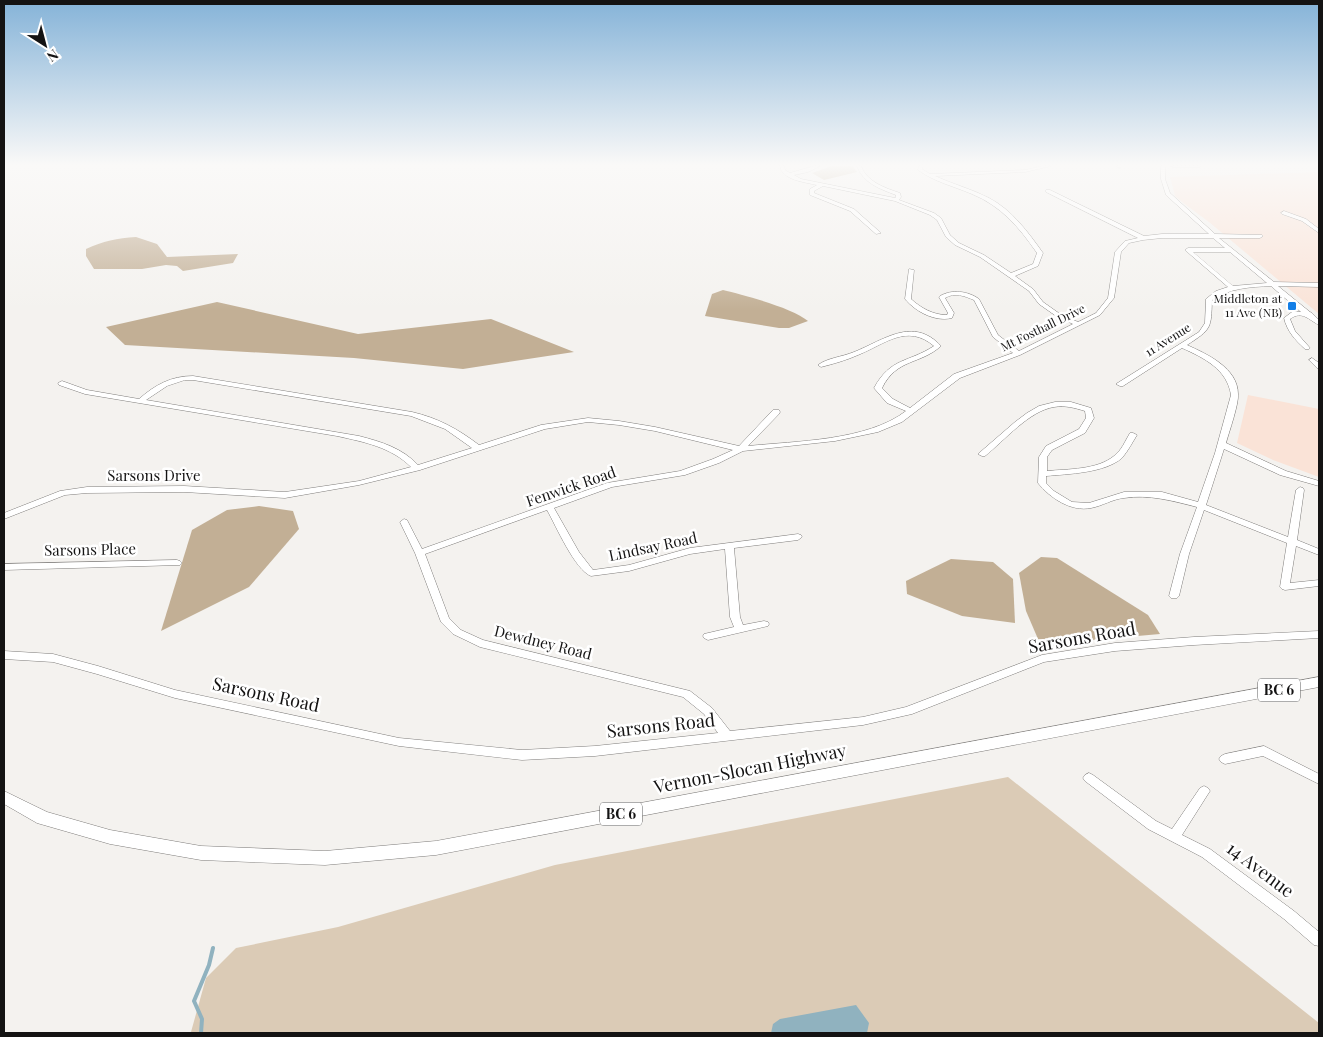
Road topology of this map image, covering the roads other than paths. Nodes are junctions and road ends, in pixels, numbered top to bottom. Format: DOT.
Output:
graph roads {
  1 [pos="857,214"];
  2 [pos="933,214"];
  3 [pos="1011,214"];
  4 [pos="1095,214"];
  5 [pos="1190,214"];
  6 [pos="1288,214"];
  7 [pos="1319,231"];
  8 [pos="878,233"];
  9 [pos="1214,236"];
  10 [pos="1260,236"];
  11 [pos="1143,238"];
  12 [pos="1231,250"];
  13 [pos="911,270"];
  14 [pos="1010,276"];
  15 [pos="1319,285"];
  16 [pos="1274,286"];
  17 [pos="1232,288"];
  18 [pos="1310,314"];
  19 [pos="1319,323"];
  20 [pos="1078,324"];
  21 [pos="1182,345"];
  22 [pos="1307,348"];
  23 [pos="1018,354"];
  24 [pos="1312,360"];
  25 [pos="820,365"];
  26 [pos="1319,366"];
  27 [pos="62,383"];
  28 [pos="1120,384"];
  29 [pos="139,402"];
  30 [pos="911,411"];
  31 [pos="776,412"];
  32 [pos="1133,435"];
  33 [pos="1222,445"];
  34 [pos="478,448"];
  35 [pos="742,449"];
  36 [pos="982,454"];
  37 [pos="417,468"];
  38 [pos="1042,474"];
  39 [pos="1319,484"];
  40 [pos="1300,490"];
  41 [pos="1202,506"];
  42 [pos="550,508"];
  43 [pos="4,516"];
  44 [pos="404,522"];
  45 [pos="798,537"];
  46 [pos="1293,542"];
  47 [pos="729,546"];
  48 [pos="1319,552"];
  49 [pos="420,553"];
  50 [pos="177,563"];
  51 [pos="4,567"];
  52 [pos="1319,583"];
  53 [pos="1174,596"];
  54 [pos="764,624"];
  55 [pos="739,628"];
  56 [pos="1319,635"];
  57 [pos="708,636"];
  58 [pos="4,655"];
  59 [pos="1319,682"];
  60 [pos="727,736"];
  61 [pos="1225,759"];
  62 [pos="1089,778"];
  63 [pos="1319,779"];
  64 [pos="1204,791"];
  65 [pos="4,797"];
  66 [pos="1174,838"];
  67 [pos="1319,940"];
  1 -- 8 [label="street"];
  2 -- 14 [label="street"];
  3 -- 14 [label="street"];
  4 -- 11 [label="street"];
  5 -- 9 [label="street"];
  6 -- 7 [label="street"];
  9 -- 10 [label="street, Mt Fosthall Drive"];
  9 -- 11 [label="street, Mt Fosthall Drive"];
  9 -- 12 [label="street"];
  11 -- 20 [label="street, Mt Fosthall Drive"];
  12 -- 16 [label="street"];
  12 -- 17 [label="street"];
  13 -- 23 [label="street"];
  14 -- 20 [label="street"];
  15 -- 16 [label="street, 11 Avenue"];
  16 -- 17 [label="street, 11 Avenue"];
  16 -- 18 [label="street"];
  17 -- 21 [label="street, 11 Avenue"];
  18 -- 19 [label="street"];
  18 -- 22 [label="street"];
  20 -- 23 [label="street, Mt Fosthall Drive"];
  21 -- 28 [label="street, 11 Avenue"];
  21 -- 33 [label="street"];
  23 -- 30 [label="street, Mt Fosthall Drive"];
  24 -- 26 [label="street"];
  25 -- 30 [label="street"];
  27 -- 29 [label="street"];
  29 -- 34 [label="street"];
  29 -- 37 [label="street"];
  30 -- 35 [label="street, Mt Fosthall Drive"];
  31 -- 35 [label="street, Fenwick Road"];
  32 -- 38 [label="street"];
  33 -- 39 [label="street"];
  33 -- 41 [label="street"];
  34 -- 35 [label="street, Mt Fosthall Drive"];
  34 -- 37 [label="street, Sarsons Drive"];
  35 -- 42 [label="street, Fenwick Road"];
  36 -- 38 [label="street"];
  37 -- 43 [label="street, Sarsons Drive"];
  38 -- 41 [label="street"];
  40 -- 46 [label="street"];
  41 -- 46 [label="street"];
  41 -- 53 [label="street"];
  42 -- 47 [label="street, Lindsay Road"];
  42 -- 49 [label="street, Fenwick Road"];
  44 -- 49 [label="street, Dewdney Road"];
  45 -- 47 [label="street, Lindsay Road"];
  46 -- 48 [label="street"];
  46 -- 52 [label="street"];
  47 -- 55 [label="street"];
  49 -- 60 [label="street, Dewdney Road"];
  50 -- 51 [label="street, Sarsons Place"];
  54 -- 55 [label="street"];
  55 -- 57 [label="street"];
  56 -- 60 [label="street, Sarsons Road"];
  58 -- 60 [label="street, Sarsons Road"];
  59 -- 65 [label="main road, Vernon-Slocan Highway / BC 6"];
  61 -- 63 [label="street"];
  62 -- 66 [label="street, 14 Avenue"];
  64 -- 66 [label="street"];
  66 -- 67 [label="street, 14 Avenue"];
}
